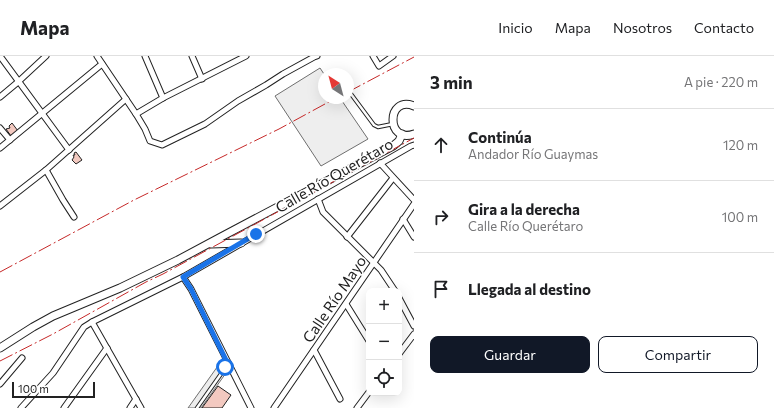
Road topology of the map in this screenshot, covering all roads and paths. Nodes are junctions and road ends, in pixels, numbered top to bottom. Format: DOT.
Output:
graph roads {
  1 [pos="0,56"];
  2 [pos="46,56"];
  3 [pos="97,56"];
  4 [pos="145,56"];
  5 [pos="192,56"];
  6 [pos="246,56"];
  7 [pos="317,56"];
  8 [pos="373,56"];
  9 [pos="393,56"];
  10 [pos="238,58"];
  11 [pos="102,64"];
  12 [pos="202,78"];
  13 [pos="18,82"];
  14 [pos="0,97"];
  15 [pos="164,98"];
  16 [pos="354,98"];
  17 [pos="126,99"];
  18 [pos="414,106"];
  19 [pos="42,113"];
  20 [pos="136,114"];
  21 [pos="393,124"];
  22 [pos="0,128"];
  23 [pos="402,134"];
  24 [pos="413,134"];
  25 [pos="10,140"];
  26 [pos="412,145"];
  27 [pos="0,148"];
  28 [pos="69,150"];
  29 [pos="380,163"];
  30 [pos="46,170"];
  31 [pos="393,178"];
  32 [pos="318,199"];
  33 [pos="414,200"];
  34 [pos="414,204"];
  35 [pos="0,206"];
  36 [pos="74,217"];
  37 [pos="403,219"];
  38 [pos="347,236"];
  39 [pos="414,237"];
  40 [pos="241,243"];
  41 [pos="208,244"];
  42 [pos="374,263"];
  43 [pos="183,277"];
  44 [pos="393,288"];
  45 [pos="346,304"];
  46 [pos="402,304"];
  47 [pos="92,322"];
  48 [pos="414,326"];
  49 [pos="414,334"];
  50 [pos="366,336"];
  51 [pos="0,348"];
  52 [pos="107,348"];
  53 [pos="314,350"];
  54 [pos="402,350"];
  55 [pos="22,358"];
  56 [pos="228,364"];
  57 [pos="0,384"];
  58 [pos="366,396"];
  59 [pos="136,399"];
  60 [pos="340,399"];
  61 [pos="21,408"];
  62 [pos="64,408"];
  63 [pos="130,408"];
  64 [pos="141,408"];
  65 [pos="197,408"];
  66 [pos="251,408"];
  67 [pos="274,408"];
  68 [pos="357,408"];
  1 -- 13 [label="street"];
  2 -- 13 [label="street"];
  3 -- 11 [label="street"];
  4 -- 15 [label="street"];
  5 -- 12 [label="street"];
  6 -- 10 [label="street"];
  7 -- 20 [label="street"];
  8 -- 9 [label="street"];
  10 -- 12 [label="street"];
  11 -- 17 [label="street"];
  11 -- 19 [label="street"];
  12 -- 15 [label="street"];
  13 -- 14 [label="street"];
  13 -- 19 [label="street"];
  15 -- 20 [label="street"];
  16 -- 21 [label="lane"];
  17 -- 20 [label="street"];
  17 -- 28 [label="street"];
  18 -- 21 [label="main road"];
  19 -- 25 [label="street"];
  19 -- 28 [label="street"];
  21 -- 23 [label="main road"];
  22 -- 25 [label="street"];
  23 -- 24 [label="main road"];
  23 -- 41 [label="main road, Calle Río Querétaro"];
  24 -- 26 [label="street"];
  25 -- 27 [label="street"];
  26 -- 29 [label="street, Calle Río Querétaro"];
  28 -- 30 [label="street"];
  29 -- 31 [label="street"];
  29 -- 32 [label="street, Calle Río Querétaro"];
  30 -- 35 [label="street"];
  30 -- 36 [label="street"];
  31 -- 33 [label="street"];
  31 -- 38 [label="street"];
  32 -- 38 [label="street"];
  32 -- 40 [label="street, Calle Río Querétaro"];
  34 -- 37 [label="street, Calle Río Mayo"];
  37 -- 39 [label="street"];
  37 -- 42 [label="street, Calle Río Mayo"];
  38 -- 42 [label="street"];
  40 -- 41 [label="main road"];
  40 -- 43 [label="street, Calle Río Querétaro"];
  41 -- 51 [label="main road, Calle Río Querétaro"];
  42 -- 44 [label="street"];
  42 -- 45 [label="street, Calle Río Mayo"];
  43 -- 47 [label="street, Calle Río Querétaro"];
  43 -- 56 [label="street"];
  45 -- 50 [label="street"];
  45 -- 53 [label="street, Calle Río Mayo"];
  46 -- 48 [label="street"];
  47 -- 52 [label="street"];
  47 -- 61 [label="street, Calle Río Querétaro"];
  49 -- 54 [label="street"];
  52 -- 59 [label="street"];
  52 -- 62 [label="street"];
  53 -- 60 [label="street"];
  53 -- 67 [label="street, Calle Río Mayo"];
  55 -- 57 [label="street"];
  56 -- 65 [label="lane"];
  56 -- 66 [label="street"];
  58 -- 68 [label="street"];
  59 -- 63 [label="street"];
  59 -- 64 [label="street"];
}
